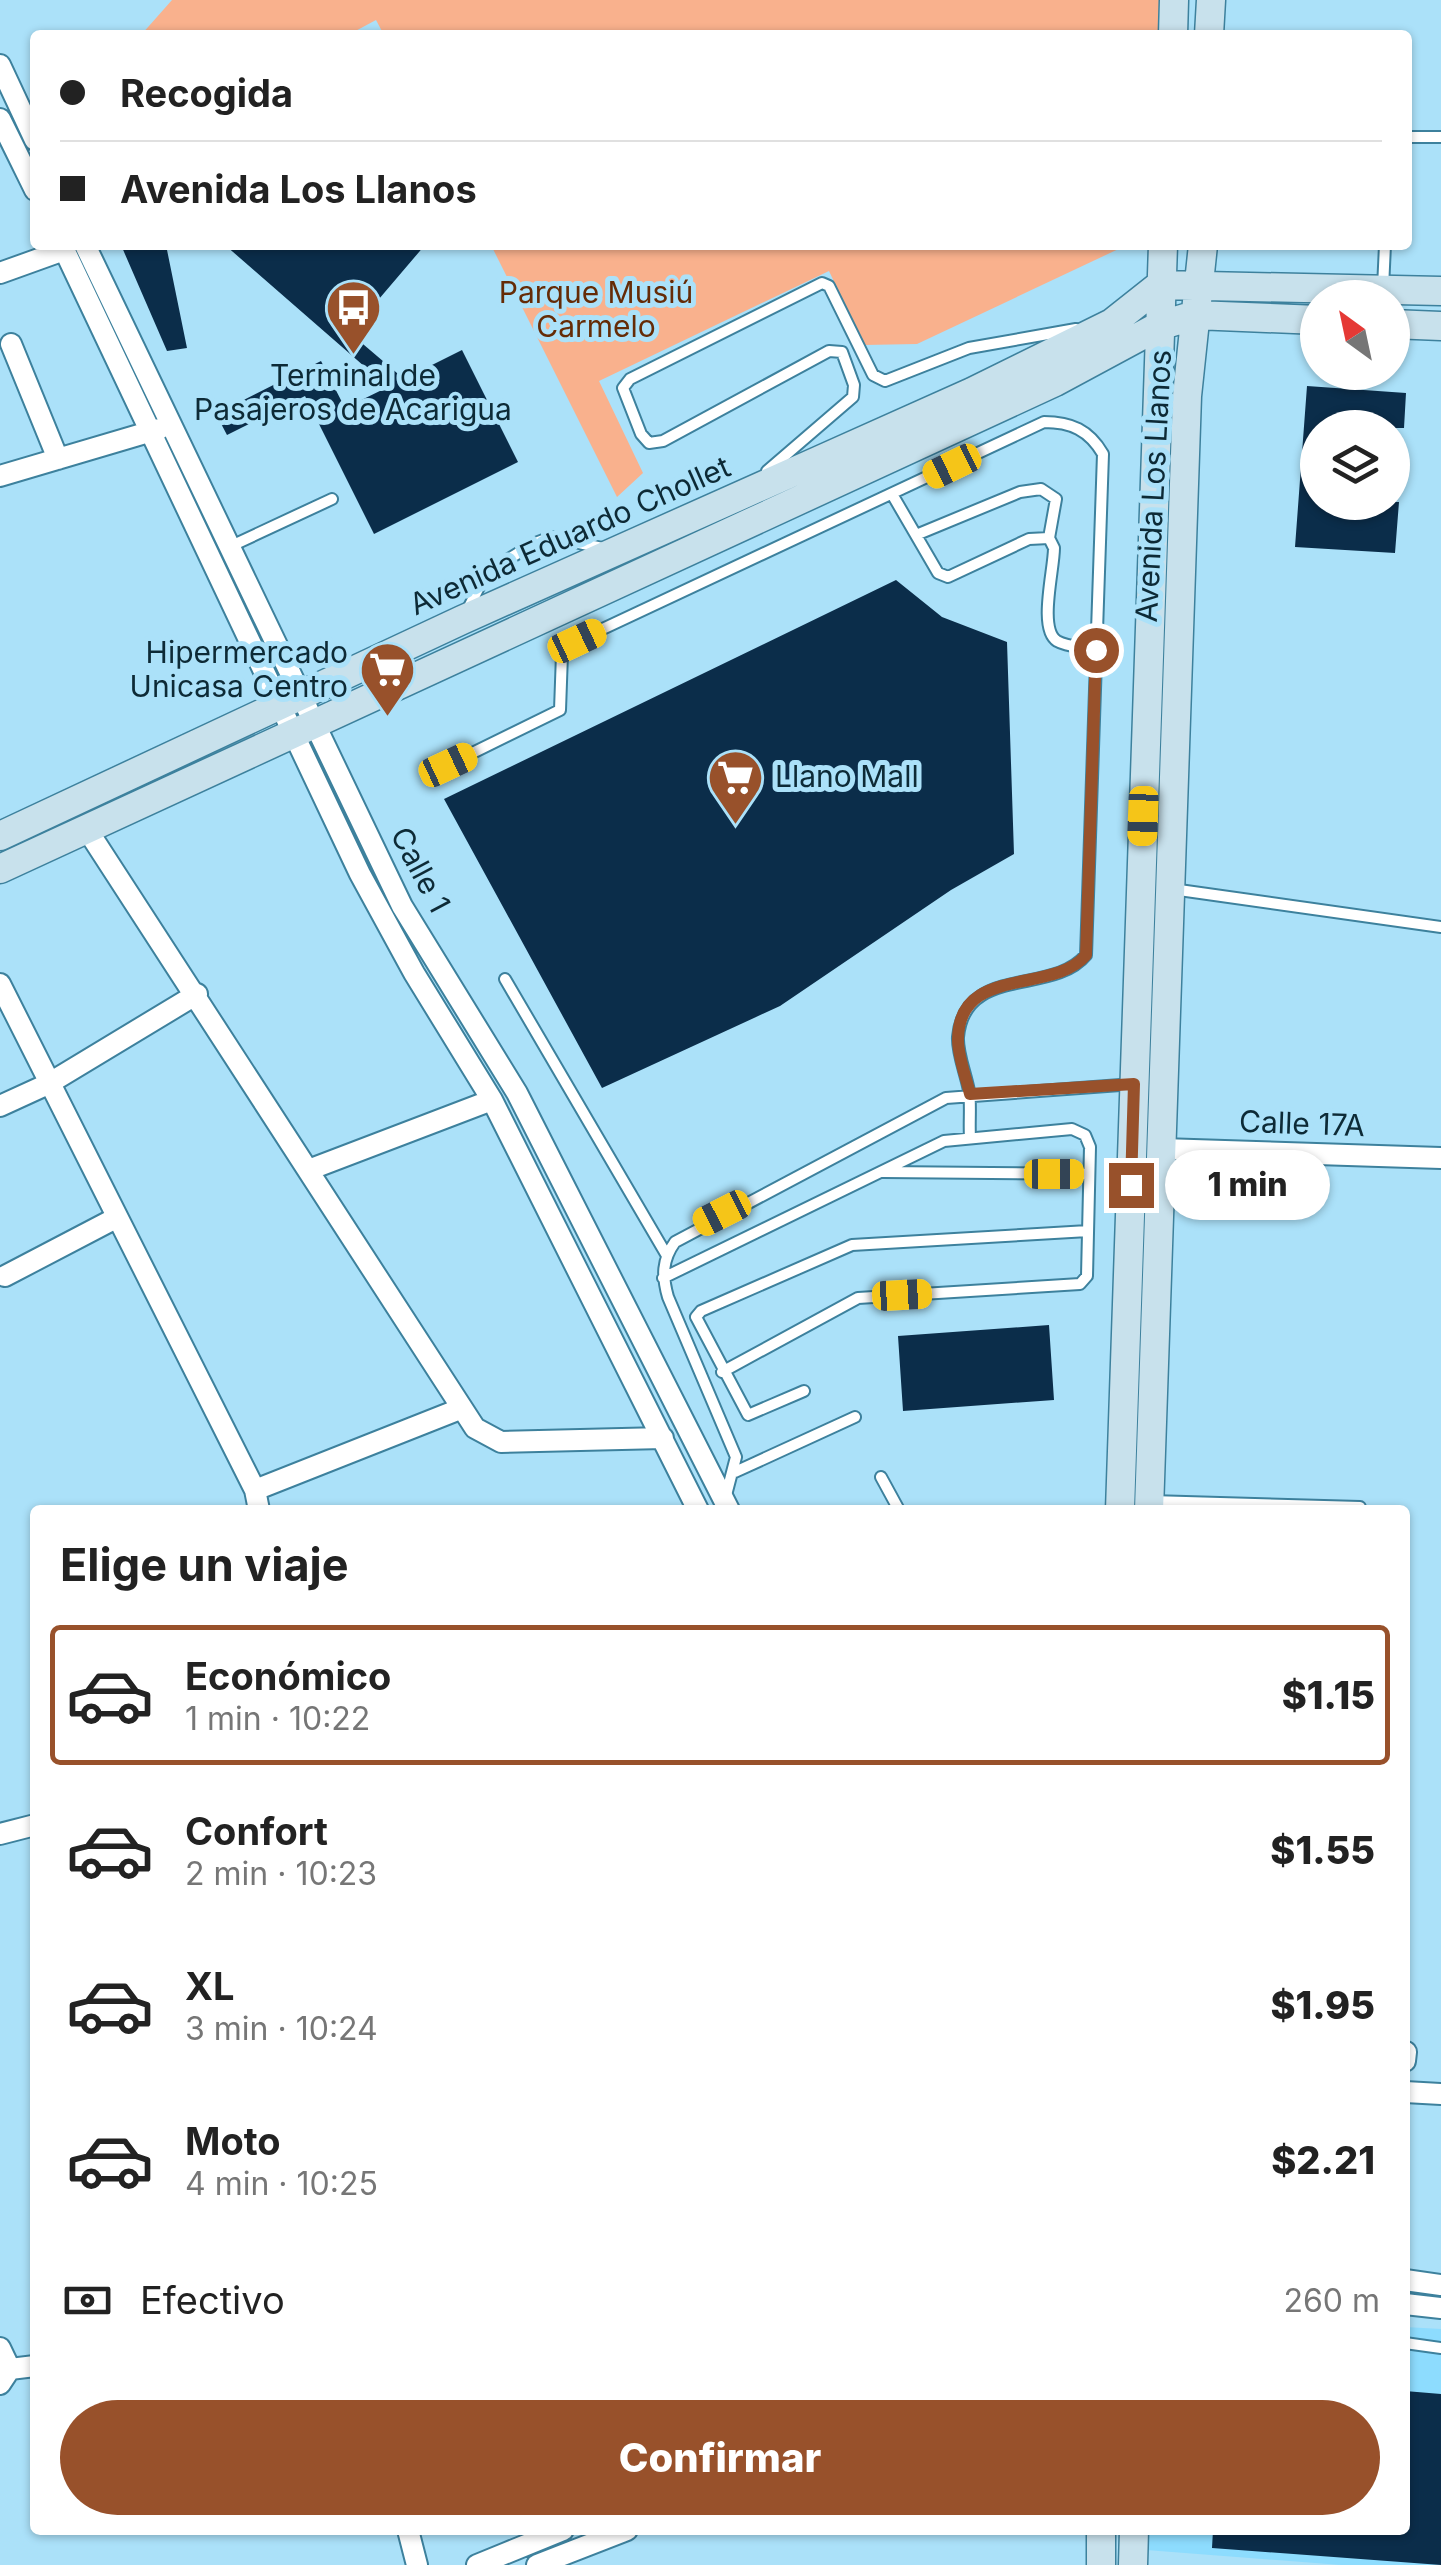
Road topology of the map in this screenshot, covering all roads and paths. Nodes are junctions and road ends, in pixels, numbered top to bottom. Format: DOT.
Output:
graph roads {
  1 [pos="1174,0"];
  2 [pos="1210,0"];
  3 [pos="1173,30"];
  4 [pos="1210,30"];
  5 [pos="0,65"];
  6 [pos="0,119"];
  7 [pos="30,129"];
  8 [pos="1441,136"];
  9 [pos="1412,137"];
  10 [pos="30,180"];
  11 [pos="62,250"];
  12 [pos="71,250"];
  13 [pos="72,250"];
  14 [pos="1163,250"];
  15 [pos="1203,250"];
  16 [pos="1385,250"];
  17 [pos="0,273"];
  18 [pos="1383,280"];
  19 [pos="1202,283"];
  20 [pos="1160,285"];
  21 [pos="1300,286"];
  22 [pos="1410,290"];
  23 [pos="1441,291"];
  24 [pos="1195,315"];
  25 [pos="1300,319"];
  26 [pos="1112,323"];
  27 [pos="1410,325"];
  28 [pos="1158,326"];
  29 [pos="1441,326"];
  30 [pos="12,344"];
  31 [pos="170,424"];
  32 [pos="150,432"];
  33 [pos="58,459"];
  34 [pos="0,476"];
  35 [pos="892,494"];
  36 [pos="739,495"];
  37 [pos="332,500"];
  38 [pos="916,536"];
  39 [pos="1049,538"];
  40 [pos="228,547"];
  41 [pos="613,551"];
  42 [pos="462,620"];
  43 [pos="1096,650"];
  44 [pos="288,700"];
  45 [pos="300,727"];
  46 [pos="448,765"];
  47 [pos="86,828"];
  48 [pos="0,836"];
  49 [pos="0,869"];
  50 [pos="1170,889"];
  51 [pos="1441,927"];
  52 [pos="505,979"];
  53 [pos="0,984"];
  54 [pos="197,994"];
  55 [pos="48,1084"];
  56 [pos="1134,1084"];
  57 [pos="970,1094"];
  58 [pos="492,1100"];
  59 [pos="0,1106"];
  60 [pos="970,1138"];
  61 [pos="1162,1149"];
  62 [pos="1441,1158"];
  63 [pos="311,1169"];
  64 [pos="878,1172"];
  65 [pos="1089,1174"];
  66 [pos="116,1218"];
  67 [pos="1088,1231"];
  68 [pos="666,1254"];
  69 [pos="5,1276"];
  70 [pos="663,1278"];
  71 [pos="722,1372"];
  72 [pos="804,1391"];
  73 [pos="460,1408"];
  74 [pos="855,1417"];
  75 [pos="663,1438"];
  76 [pos="735,1472"];
  77 [pos="881,1477"];
  78 [pos="257,1500"];
  79 [pos="696,1505"];
  80 [pos="727,1505"];
  81 [pos="896,1505"];
  82 [pos="1120,1505"];
  83 [pos="1149,1505"];
  84 [pos="30,1826"];
  85 [pos="0,1834"];
  86 [pos="1410,2092"];
  87 [pos="1441,2094"];
  88 [pos="1410,2281"];
  89 [pos="1441,2284"];
  90 [pos="1410,2305"];
  91 [pos="1441,2308"];
  92 [pos="1410,2344"];
  93 [pos="0,2348"];
  94 [pos="1441,2348"];
  95 [pos="30,2368"];
  96 [pos="5,2377"];
  97 [pos="409,2535"];
  98 [pos="551,2535"];
  99 [pos="614,2535"];
  100 [pos="1102,2535"];
  101 [pos="1134,2535"];
  102 [pos="417,2565"];
  103 [pos="476,2565"];
  104 [pos="537,2565"];
  105 [pos="1101,2565"];
  106 [pos="1132,2565"];
  1 -- 3 [label="street"];
  2 -- 4 [label="street"];
  5 -- 7 [label="street"];
  6 -- 10 [label="street"];
  8 -- 9 [label="lane"];
  11 -- 17 [label="street"];
  12 -- 32 [label="street, Calle 1"];
  13 -- 31 [label="street, Calle 1"];
  14 -- 20 [label="street, Avenida Los Llanos"];
  15 -- 19 [label="street, Avenida Los Llanos"];
  16 -- 18 [label="lane"];
  19 -- 20 [label="street"];
  19 -- 21 [label="street"];
  19 -- 24 [label="street, Avenida Los Llanos"];
  20 -- 26 [label="street, Avenida Eduardo Chollet"];
  20 -- 28 [label="street, Avenida Los Llanos"];
  22 -- 23 [label="street"];
  24 -- 25 [label="street, Avenida Eduardo Chollet"];
  24 -- 28 [label="street, Avenida Eduardo Chollet"];
  24 -- 50 [label="street, Avenida Los Llanos"];
  26 -- 36 [label="street, Avenida Eduardo Chollet"];
  26 -- 36 [label="lane"];
  27 -- 29 [label="street"];
  28 -- 45 [label="street, Avenida Eduardo Chollet"];
  28 -- 56 [label="street, Avenida Los Llanos"];
  30 -- 33 [label="street"];
  31 -- 32 [label="street"];
  31 -- 40 [label="street, Calle 1"];
  32 -- 33 [label="street"];
  32 -- 44 [label="street, Calle 1"];
  33 -- 34 [label="street"];
  35 -- 38 [label="lane"];
  35 -- 43 [label="lane"];
  35 -- 46 [label="lane"];
  36 -- 41 [label="street, Avenida Eduardo Chollet"];
  37 -- 40 [label="lane"];
  38 -- 39 [label="lane"];
  38 -- 39 [label="lane"];
  39 -- 43 [label="lane"];
  40 -- 44 [label="street, Calle 1"];
  41 -- 42 [label="street, Avenida Eduardo Chollet"];
  41 -- 42 [label="lane"];
  42 -- 44 [label="street, Avenida Eduardo Chollet"];
  43 -- 57 [label="lane"];
  44 -- 45 [label="street, Calle 1"];
  44 -- 48 [label="street, Avenida Eduardo Chollet"];
  45 -- 47 [label="street, Avenida Eduardo Chollet"];
  45 -- 58 [label="street, Calle 1"];
  45 -- 80 [label="street, Calle 1"];
  47 -- 49 [label="street, Avenida Eduardo Chollet"];
  47 -- 54 [label="street"];
  50 -- 51 [label="lane"];
  50 -- 61 [label="street, Avenida Los Llanos"];
  52 -- 68 [label="lane"];
  53 -- 55 [label="street"];
  54 -- 55 [label="street"];
  54 -- 63 [label="street"];
  55 -- 59 [label="street"];
  55 -- 66 [label="street"];
  56 -- 57 [label="lane"];
  56 -- 82 [label="street, Avenida Los Llanos"];
  57 -- 60 [label="lane"];
  57 -- 68 [label="lane"];
  58 -- 63 [label="street"];
  58 -- 75 [label="street, Calle 1"];
  60 -- 64 [label="lane"];
  60 -- 65 [label="lane"];
  61 -- 62 [label="street, Calle 17A"];
  61 -- 83 [label="street, Avenida Los Llanos"];
  63 -- 73 [label="street"];
  64 -- 65 [label="lane"];
  64 -- 70 [label="lane"];
  65 -- 67 [label="lane"];
  66 -- 69 [label="street"];
  66 -- 78 [label="street"];
  67 -- 71 [label="lane"];
  67 -- 71 [label="lane"];
  68 -- 70 [label="lane"];
  70 -- 76 [label="lane"];
  71 -- 72 [label="lane"];
  73 -- 75 [label="street"];
  73 -- 78 [label="street"];
  74 -- 76 [label="lane"];
  75 -- 79 [label="street, Calle 1"];
  76 -- 80 [label="lane"];
  77 -- 81 [label="lane"];
  84 -- 85 [label="street"];
  86 -- 87 [label="street"];
  88 -- 89 [label="street"];
  90 -- 91 [label="street"];
  92 -- 94 [label="lane"];
  93 -- 96 [label="street"];
  95 -- 96 [label="street"];
  97 -- 102 [label="street"];
  98 -- 103 [label="street"];
  99 -- 104 [label="street"];
  100 -- 105 [label="street"];
  101 -- 106 [label="street"];
}
